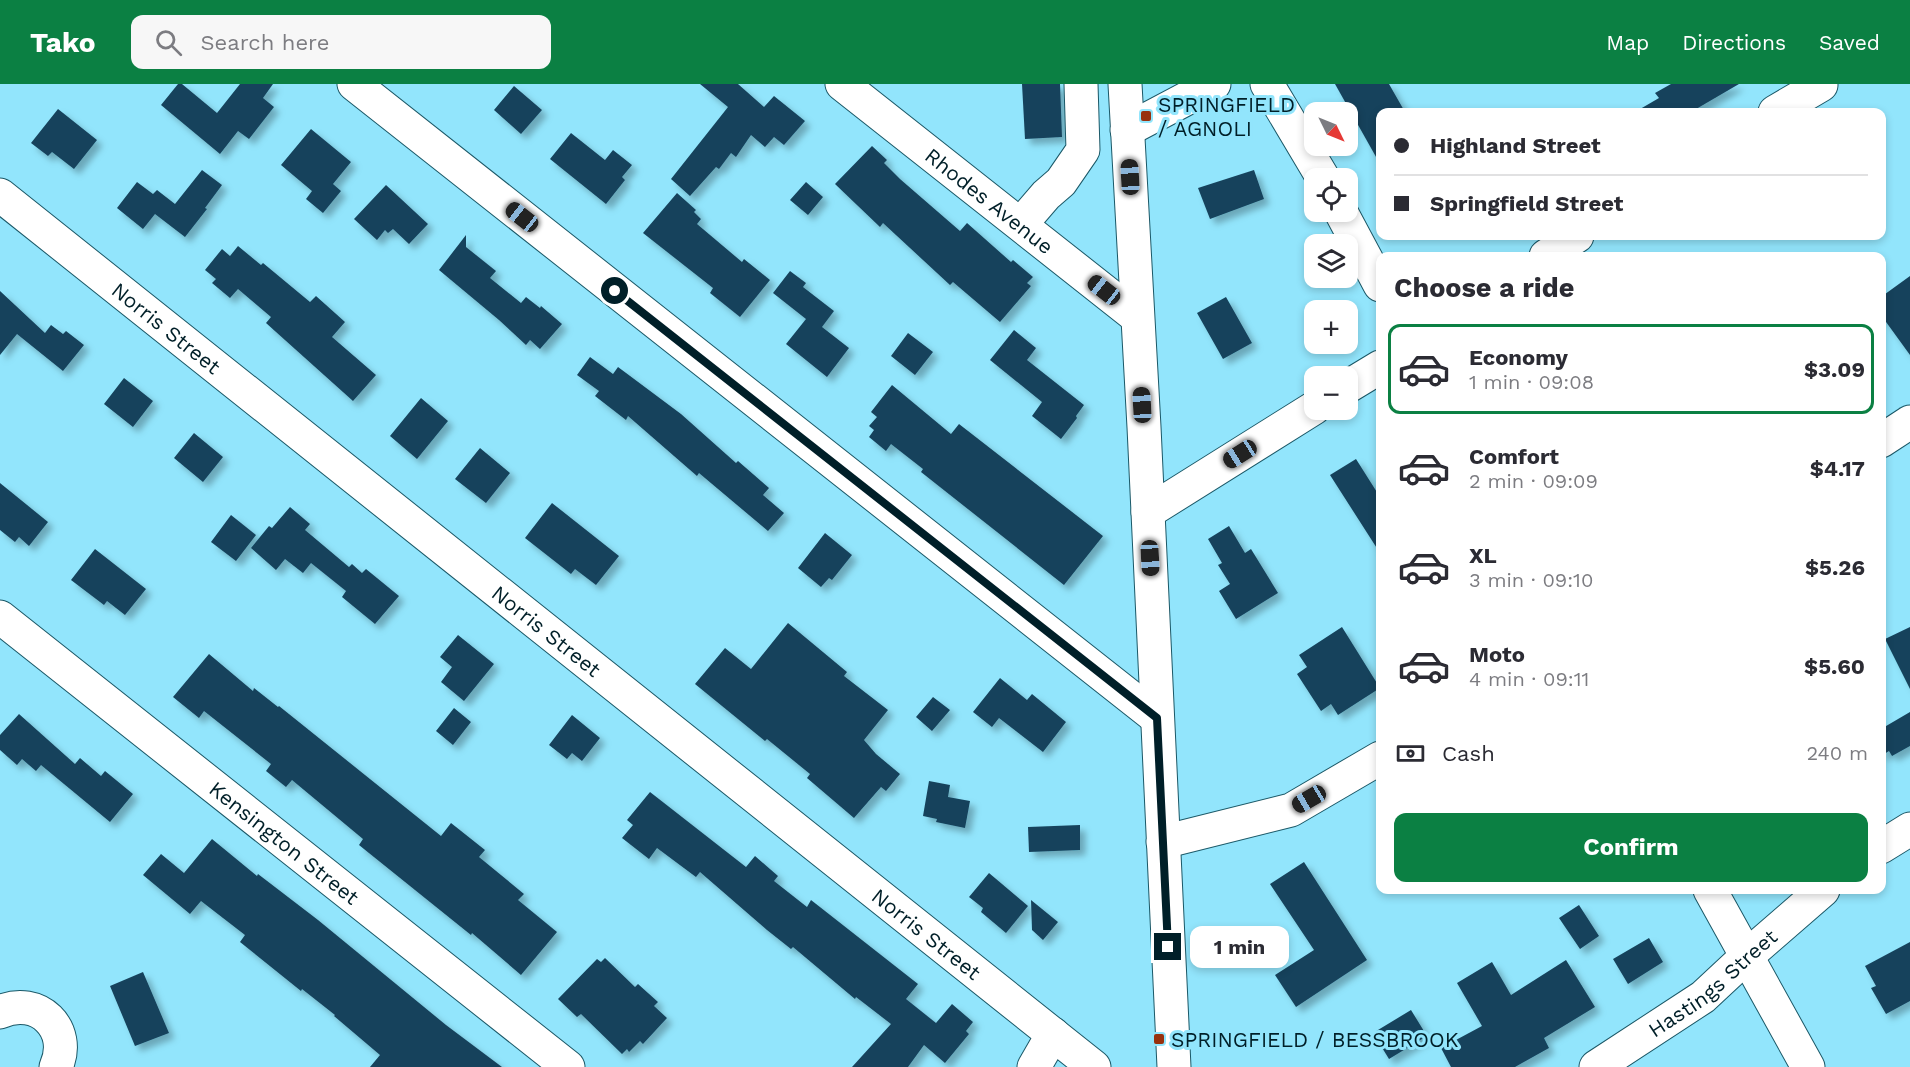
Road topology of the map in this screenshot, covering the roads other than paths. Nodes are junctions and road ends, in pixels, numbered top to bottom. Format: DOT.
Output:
graph roads {
  1 [pos="354,84"];
  2 [pos="843,84"];
  3 [pos="1081,84"];
  4 [pos="1125,84"];
  5 [pos="1214,84"];
  6 [pos="1267,84"];
  7 [pos="1821,85"];
  8 [pos="1782,108"];
  9 [pos="1127,130"];
  10 [pos="1317,168"];
  11 [pos="0,195"];
  12 [pos="1346,222"];
  13 [pos="1021,224"];
  14 [pos="1571,240"];
  15 [pos="1552,252"];
  16 [pos="1376,278"];
  17 [pos="1137,316"];
  18 [pos="1376,369"];
  19 [pos="1358,380"];
  20 [pos="1304,414"];
  21 [pos="1910,422"];
  22 [pos="1886,438"];
  23 [pos="1148,512"];
  24 [pos="0,617"];
  25 [pos="1157,718"];
  26 [pos="1376,760"];
  27 [pos="1910,829"];
  28 [pos="1163,842"];
  29 [pos="1886,845"];
  30 [pos="1712,894"];
  31 [pos="1818,894"];
  32 [pos="1747,956"];
  33 [pos="0,1012"];
  34 [pos="1053,1034"];
  35 [pos="56,1067"];
  36 [pos="568,1067"];
  37 [pos="1034,1067"];
  38 [pos="1094,1067"];
  39 [pos="1174,1067"];
  40 [pos="1596,1067"];
  41 [pos="1808,1067"];
  1 -- 25 [label="street"];
  2 -- 13 [label="street, Rhodes Avenue"];
  3 -- 13 [label="street"];
  4 -- 9 [label="street"];
  5 -- 9 [label="street"];
  6 -- 10 [label="street"];
  7 -- 8 [label="street"];
  9 -- 17 [label="street"];
  11 -- 34 [label="street, Norris Street"];
  12 -- 16 [label="street"];
  13 -- 17 [label="street, Rhodes Avenue"];
  14 -- 15 [label="street"];
  17 -- 23 [label="street"];
  18 -- 19 [label="street"];
  20 -- 23 [label="street"];
  21 -- 22 [label="street"];
  23 -- 25 [label="street"];
  24 -- 36 [label="street, Kensington Street"];
  25 -- 28 [label="street"];
  26 -- 28 [label="street"];
  27 -- 29 [label="street"];
  28 -- 39 [label="street"];
  30 -- 32 [label="street"];
  31 -- 32 [label="street, Hastings Street"];
  32 -- 40 [label="street, Hastings Street"];
  32 -- 41 [label="street"];
  33 -- 35 [label="street"];
  34 -- 37 [label="street"];
  34 -- 38 [label="street, Norris Street"];
}
